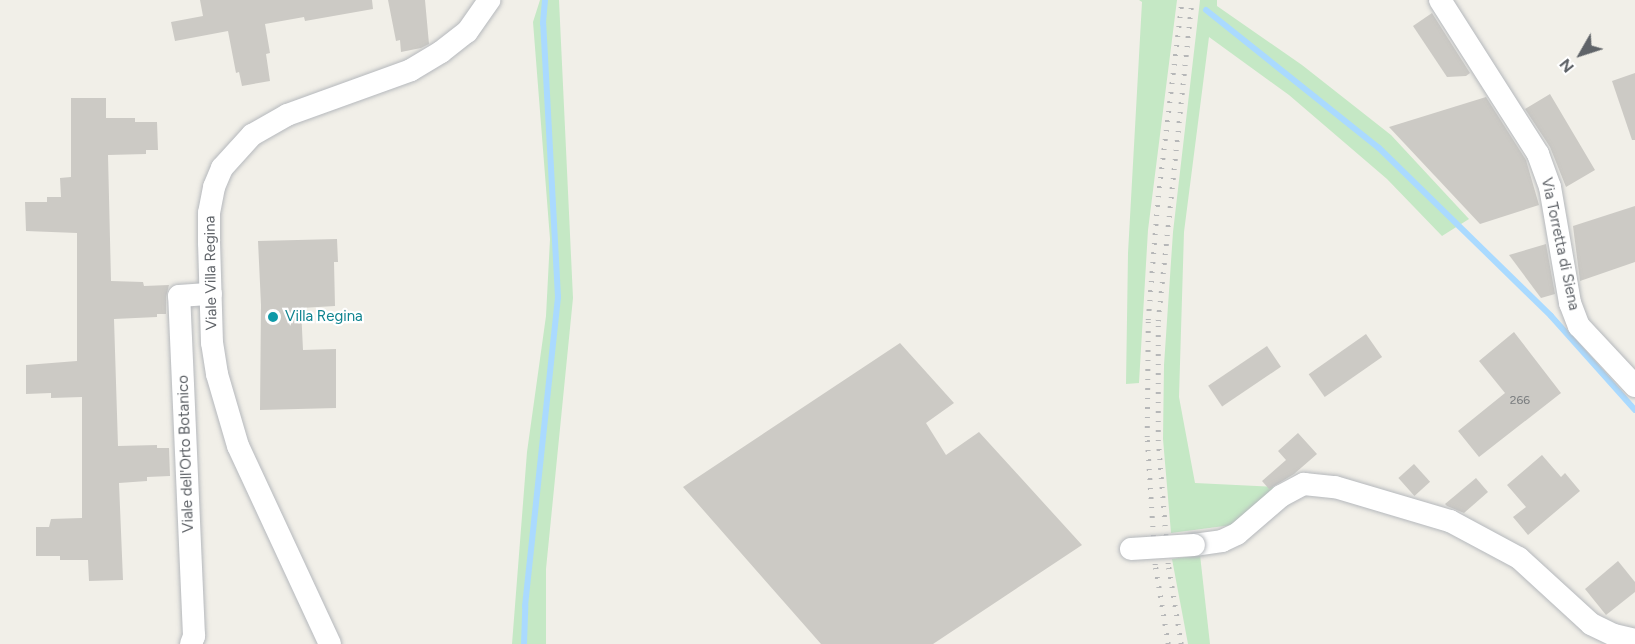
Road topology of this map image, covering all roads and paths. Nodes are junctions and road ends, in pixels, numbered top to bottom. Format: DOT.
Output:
graph roads {
  1 [pos="489,0"];
  2 [pos="1440,0"];
  3 [pos="211,294"];
  4 [pos="1635,386"];
  5 [pos="1131,549"];
  6 [pos="1635,640"];
  7 [pos="191,644"];
  8 [pos="330,644"];
  1 -- 3 [label="street, Viale Villa Regina"];
  2 -- 4 [label="street, Via Torretta di Siena"];
  3 -- 7 [label="street, Viale dell'Orto Botanico"];
  3 -- 8 [label="street, Viale Villa Regina"];
  5 -- 6 [label="street, bridge"];
}
